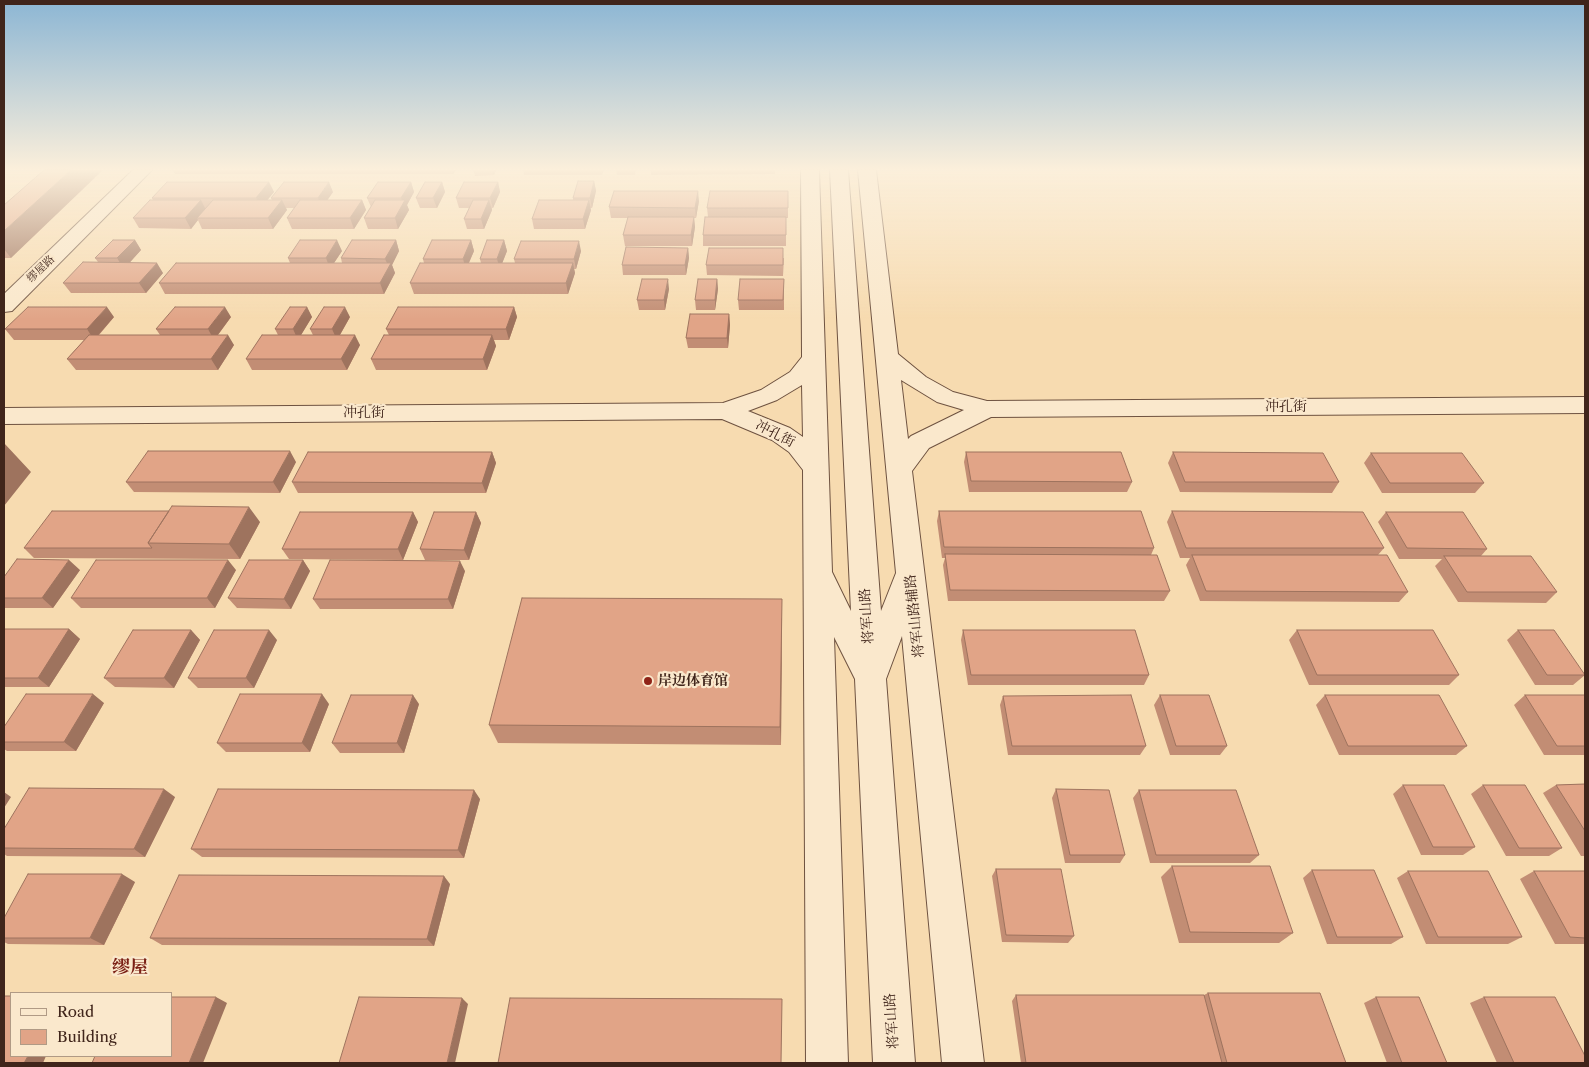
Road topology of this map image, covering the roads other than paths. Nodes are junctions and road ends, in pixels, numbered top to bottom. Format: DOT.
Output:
graph roads {
  1 [pos="92,220"];
  2 [pos="811,220"];
  3 [pos="842,220"];
  4 [pos="872,220"];
  5 [pos="844,251"];
  6 [pos="879,282"];
  7 [pos="812,285"];
  8 [pos="4,306"];
  9 [pos="887,357"];
  10 [pos="814,358"];
  11 [pos="1585,405"];
  12 [pos="987,409"];
  13 [pos="725,411"];
  14 [pos="4,416"];
  15 [pos="816,469"];
  16 [pos="899,470"];
  17 [pos="818,571"];
  18 [pos="910,571"];
  19 [pos="871,681"];
  20 [pos="827,1063"];
  21 [pos="894,1063"];
  22 [pos="963,1063"];
  1 -- 8 [label="street, 缪屋路"];
  2 -- 7 [label="street"];
  3 -- 5 [label="street, 将军山路"];
  4 -- 6 [label="street, 将军山路辅路"];
  5 -- 6 [label="street"];
  5 -- 7 [label="street"];
  5 -- 19 [label="street, 将军山路"];
  6 -- 9 [label="street, 将军山路辅路"];
  7 -- 10 [label="street"];
  9 -- 12 [label="street, 冲孔街"];
  9 -- 16 [label="street, 将军山路辅路"];
  10 -- 13 [label="street, 冲孔街"];
  10 -- 15 [label="street"];
  11 -- 12 [label="street, 冲孔街"];
  12 -- 16 [label="street, 冲孔街"];
  13 -- 14 [label="street, 冲孔街"];
  13 -- 15 [label="street, 冲孔街"];
  15 -- 17 [label="street"];
  16 -- 18 [label="street, 将军山路辅路"];
  17 -- 19 [label="street"];
  17 -- 20 [label="street"];
  18 -- 19 [label="street"];
  18 -- 22 [label="street, 将军山路辅路"];
  19 -- 21 [label="street, 将军山路"];
}
